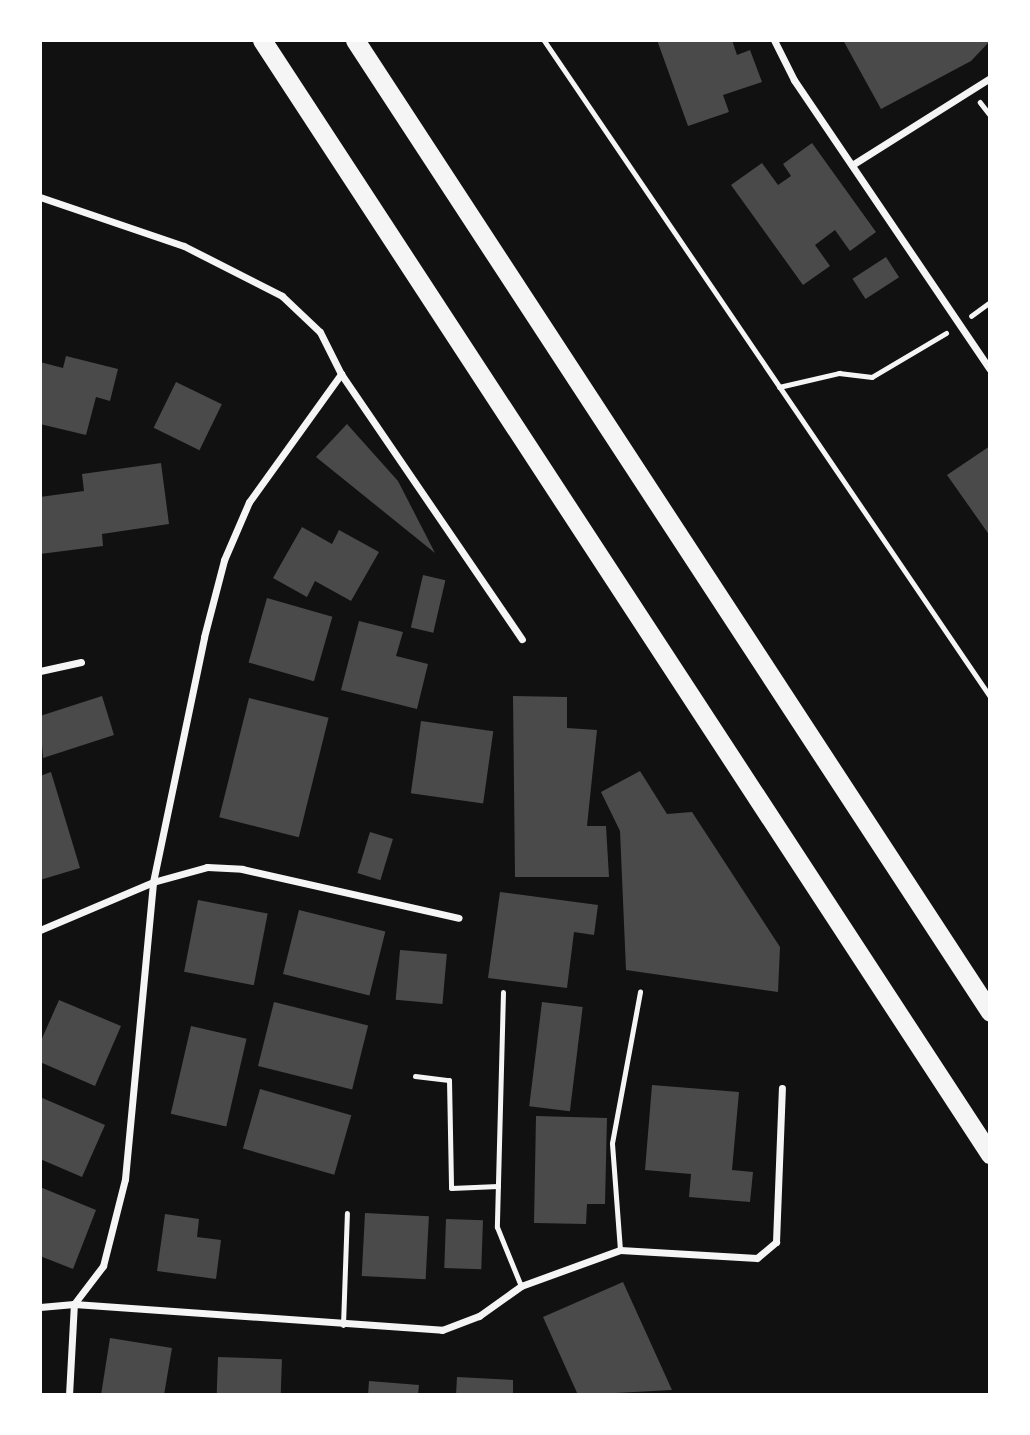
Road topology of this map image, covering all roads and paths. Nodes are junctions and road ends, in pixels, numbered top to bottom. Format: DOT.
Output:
graph roads {
  1 [pos="262,40"];
  2 [pos="355,40"];
  3 [pos="544,40"];
  4 [pos="774,40"];
  5 [pos="990,78"];
  6 [pos="852,165"];
  7 [pos="40,197"];
  8 [pos="990,302"];
  9 [pos="960,323"];
  10 [pos="990,369"];
  11 [pos="341,374"];
  12 [pos="779,387"];
  13 [pos="522,639"];
  14 [pos="81,662"];
  15 [pos="40,671"];
  16 [pos="990,696"];
  17 [pos="153,882"];
  18 [pos="459,918"];
  19 [pos="40,930"];
  20 [pos="503,992"];
  21 [pos="640,992"];
  22 [pos="990,1012"];
  23 [pos="415,1076"];
  24 [pos="782,1088"];
  25 [pos="990,1154"];
  26 [pos="498,1186"];
  27 [pos="347,1213"];
  28 [pos="620,1250"];
  29 [pos="521,1286"];
  30 [pos="74,1304"];
  31 [pos="40,1307"];
  32 [pos="342,1325"];
  33 [pos="69,1395"];
  1 -- 25 [label="highway"];
  2 -- 22 [label="highway"];
  3 -- 12 [label="path"];
  4 -- 6 [label="street"];
  5 -- 6 [label="street"];
  6 -- 9 [label="street"];
  7 -- 11 [label="street"];
  8 -- 9 [label="path"];
  9 -- 10 [label="street"];
  9 -- 12 [label="path"];
  11 -- 13 [label="street"];
  11 -- 17 [label="street"];
  12 -- 16 [label="path"];
  14 -- 15 [label="street"];
  17 -- 18 [label="street"];
  17 -- 19 [label="street"];
  17 -- 30 [label="street"];
  20 -- 26 [label="lane"];
  21 -- 28 [label="lane"];
  23 -- 26 [label="lane"];
  24 -- 28 [label="street"];
  26 -- 29 [label="lane"];
  27 -- 32 [label="lane"];
  28 -- 29 [label="street"];
  29 -- 32 [label="street"];
  30 -- 31 [label="street"];
  30 -- 32 [label="street"];
  30 -- 33 [label="street"];
}
